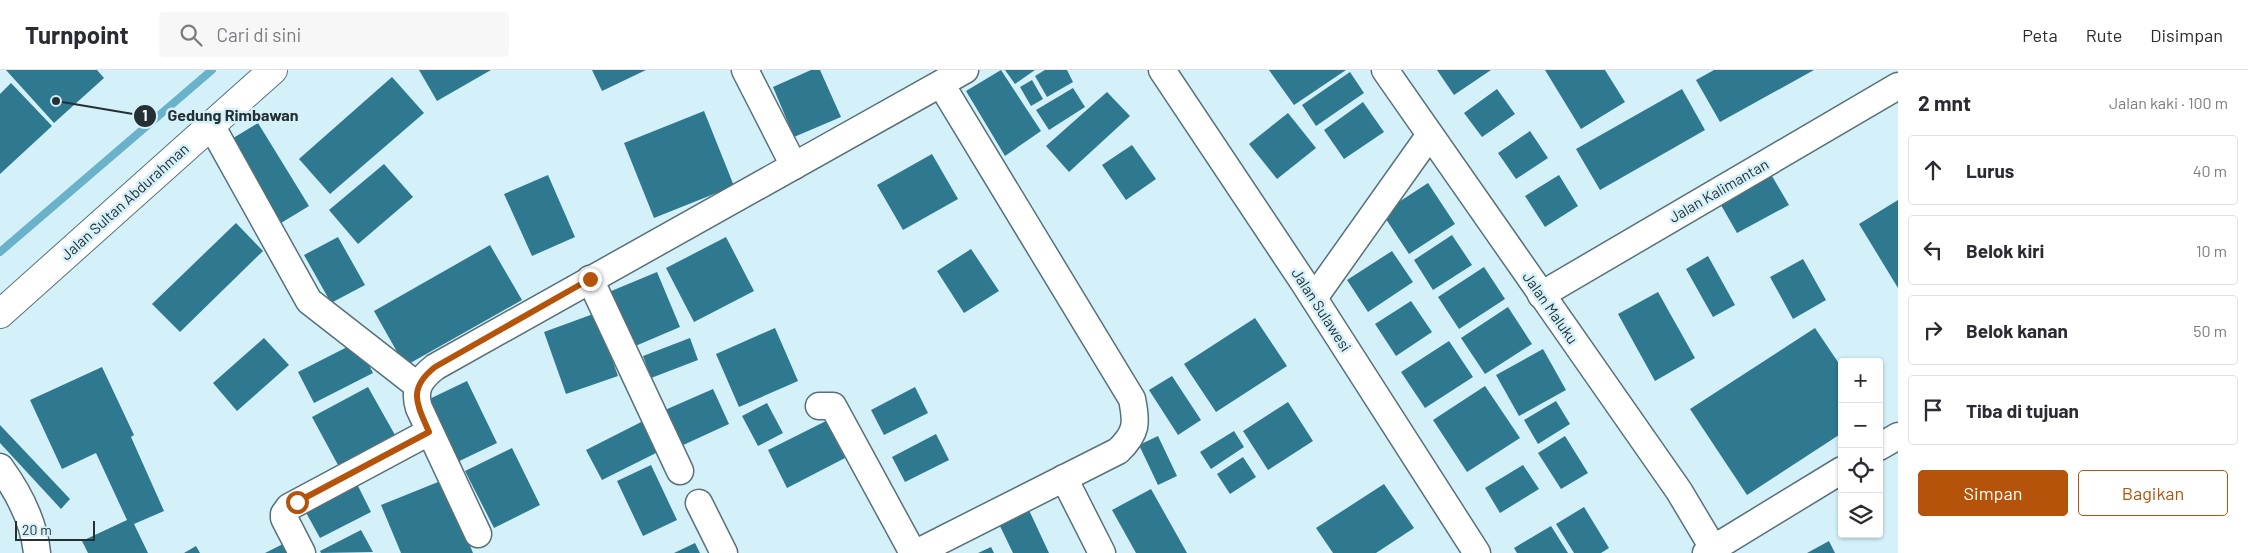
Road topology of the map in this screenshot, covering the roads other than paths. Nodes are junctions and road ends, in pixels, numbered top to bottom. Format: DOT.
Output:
graph roads {
  1 [pos="273,70"];
  2 [pos="746,70"];
  3 [pos="965,70"];
  4 [pos="1162,70"];
  5 [pos="1385,70"];
  6 [pos="941,84"];
  7 [pos="1898,86"];
  8 [pos="211,125"];
  9 [pos="1429,136"];
  10 [pos="794,166"];
  11 [pos="590,279"];
  12 [pos="1541,295"];
  13 [pos="1314,298"];
  14 [pos="0,314"];
  15 [pos="418,386"];
  16 [pos="819,406"];
  17 [pos="429,432"];
  18 [pos="1898,436"];
  19 [pos="1883,445"];
  20 [pos="0,468"];
  21 [pos="680,471"];
  22 [pos="1838,472"];
  23 [pos="1064,478"];
  24 [pos="699,502"];
  25 [pos="478,534"];
  26 [pos="1710,551"];
  27 [pos="37,553"];
  28 [pos="302,553"];
  29 [pos="724,553"];
  30 [pos="915,553"];
  31 [pos="1102,553"];
  32 [pos="1477,553"];
  1 -- 8 [label="street, Jalan Sultan Abdurahman"];
  2 -- 10 [label="street"];
  3 -- 6 [label="street"];
  4 -- 13 [label="street, Jalan Sulawesi"];
  5 -- 9 [label="street, Jalan Maluku"];
  6 -- 10 [label="street"];
  6 -- 23 [label="street"];
  7 -- 12 [label="street, Jalan Kalimantan"];
  8 -- 14 [label="street, Jalan Sultan Abdurahman"];
  8 -- 15 [label="street"];
  9 -- 12 [label="street, Jalan Maluku"];
  9 -- 13 [label="street"];
  10 -- 11 [label="street"];
  11 -- 15 [label="street"];
  11 -- 21 [label="street"];
  12 -- 26 [label="street, Jalan Maluku"];
  13 -- 32 [label="street, Jalan Sulawesi"];
  15 -- 17 [label="street"];
  16 -- 30 [label="street"];
  17 -- 25 [label="street"];
  17 -- 28 [label="street"];
  18 -- 19 [label="street"];
  20 -- 27 [label="street"];
  22 -- 26 [label="street"];
  23 -- 30 [label="street"];
  23 -- 31 [label="street"];
  24 -- 29 [label="street"];
}
